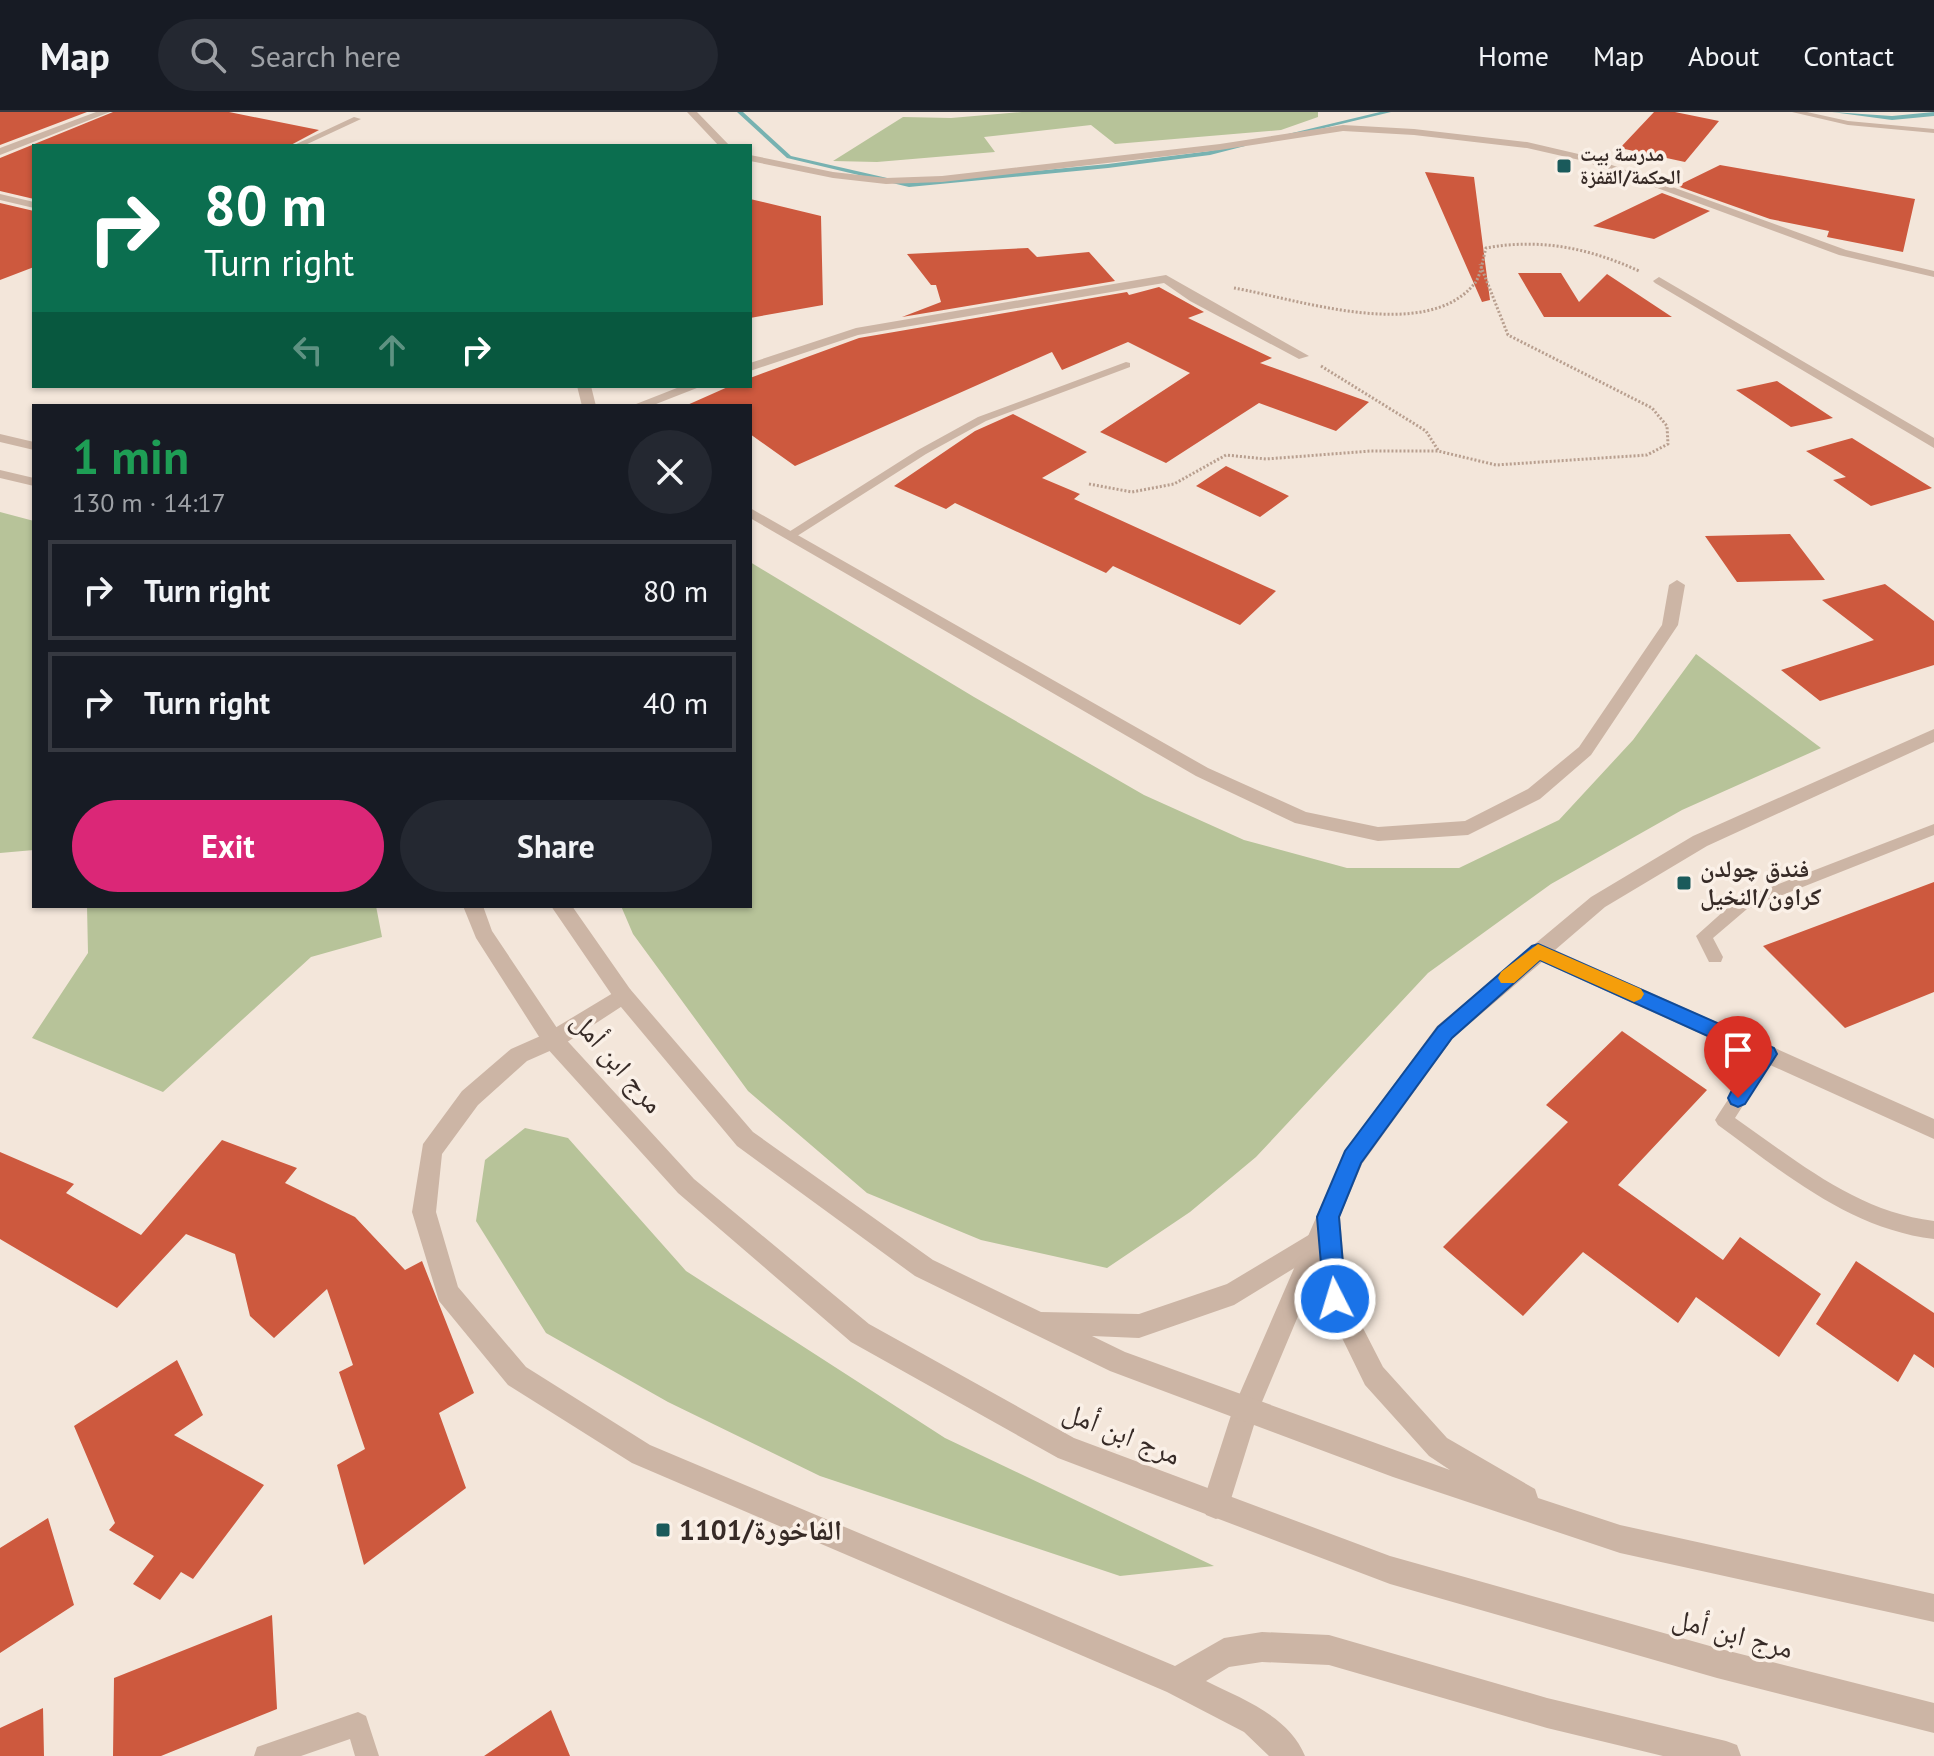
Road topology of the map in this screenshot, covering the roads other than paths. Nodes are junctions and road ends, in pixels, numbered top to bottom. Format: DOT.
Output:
graph roads {
  1 [pos="105,112"];
  2 [pos="692,112"];
  3 [pos="1796,112"];
  4 [pos="357,119"];
  5 [pos="1934,131"];
  6 [pos="301,144"];
  7 [pos="723,144"];
  8 [pos="0,152"];
  9 [pos="752,158"];
  10 [pos="0,197"];
  11 [pos="32,205"];
  12 [pos="1934,274"];
  13 [pos="1659,281"];
  14 [pos="1303,356"];
  15 [pos="1126,365"];
  16 [pos="752,366"];
  17 [pos="689,388"];
  18 [pos="644,404"];
  19 [pos="0,438"];
  20 [pos="1934,444"];
  21 [pos="32,446"];
  22 [pos="0,474"];
  23 [pos="32,482"];
  24 [pos="752,513"];
  25 [pos="790,535"];
  26 [pos="1677,585"];
  27 [pos="1934,735"];
  28 [pos="1934,829"];
  29 [pos="474,908"];
  30 [pos="562,908"];
  31 [pos="1538,951"];
  32 [pos="1715,957"];
  33 [pos="623,995"];
  34 [pos="553,1040"];
  35 [pos="1767,1054"];
  36 [pos="1934,1129"];
  37 [pos="1323,1229"];
  38 [pos="1934,1230"];
  39 [pos="1037,1322"];
  40 [pos="1246,1409"];
  41 [pos="1216,1505"];
  42 [pos="1556,1518"];
  43 [pos="1934,1608"];
  44 [pos="1177,1682"];
  45 [pos="1934,1718"];
  46 [pos="266,1756"];
  47 [pos="367,1756"];
  48 [pos="1290,1756"];
  49 [pos="1726,1756"];
  1 -- 8 [label="street"];
  2 -- 7 [label="street"];
  3 -- 5 [label="lane"];
  4 -- 6 [label="lane"];
  9 -- 12 [label="street"];
  10 -- 11 [label="street"];
  13 -- 20 [label="street"];
  14 -- 16 [label="street"];
  15 -- 25 [label="lane"];
  17 -- 18 [label="street"];
  19 -- 21 [label="street"];
  22 -- 23 [label="street"];
  24 -- 25 [label="street"];
  25 -- 26 [label="street"];
  27 -- 31 [label="street"];
  28 -- 32 [label="lane"];
  29 -- 34 [label="street, مرج ابن أمل"];
  30 -- 33 [label="street, مرج ابن أمل"];
  31 -- 35 [label="street"];
  31 -- 37 [label="street"];
  33 -- 34 [label="street"];
  33 -- 39 [label="street, مرج ابن أمل"];
  34 -- 41 [label="street, مرج ابن أمل"];
  34 -- 44 [label="street"];
  35 -- 36 [label="street"];
  35 -- 38 [label="lane"];
  37 -- 39 [label="street"];
  37 -- 40 [label="street"];
  37 -- 42 [label="street"];
  39 -- 40 [label="street, مرج ابن أمل"];
  40 -- 41 [label="street"];
  40 -- 42 [label="street, مرج ابن أمل"];
  41 -- 45 [label="street, مرج ابن أمل"];
  42 -- 43 [label="street, مرج ابن أمل"];
  44 -- 48 [label="street"];
  44 -- 49 [label="street"];
  46 -- 47 [label="lane"];
}
